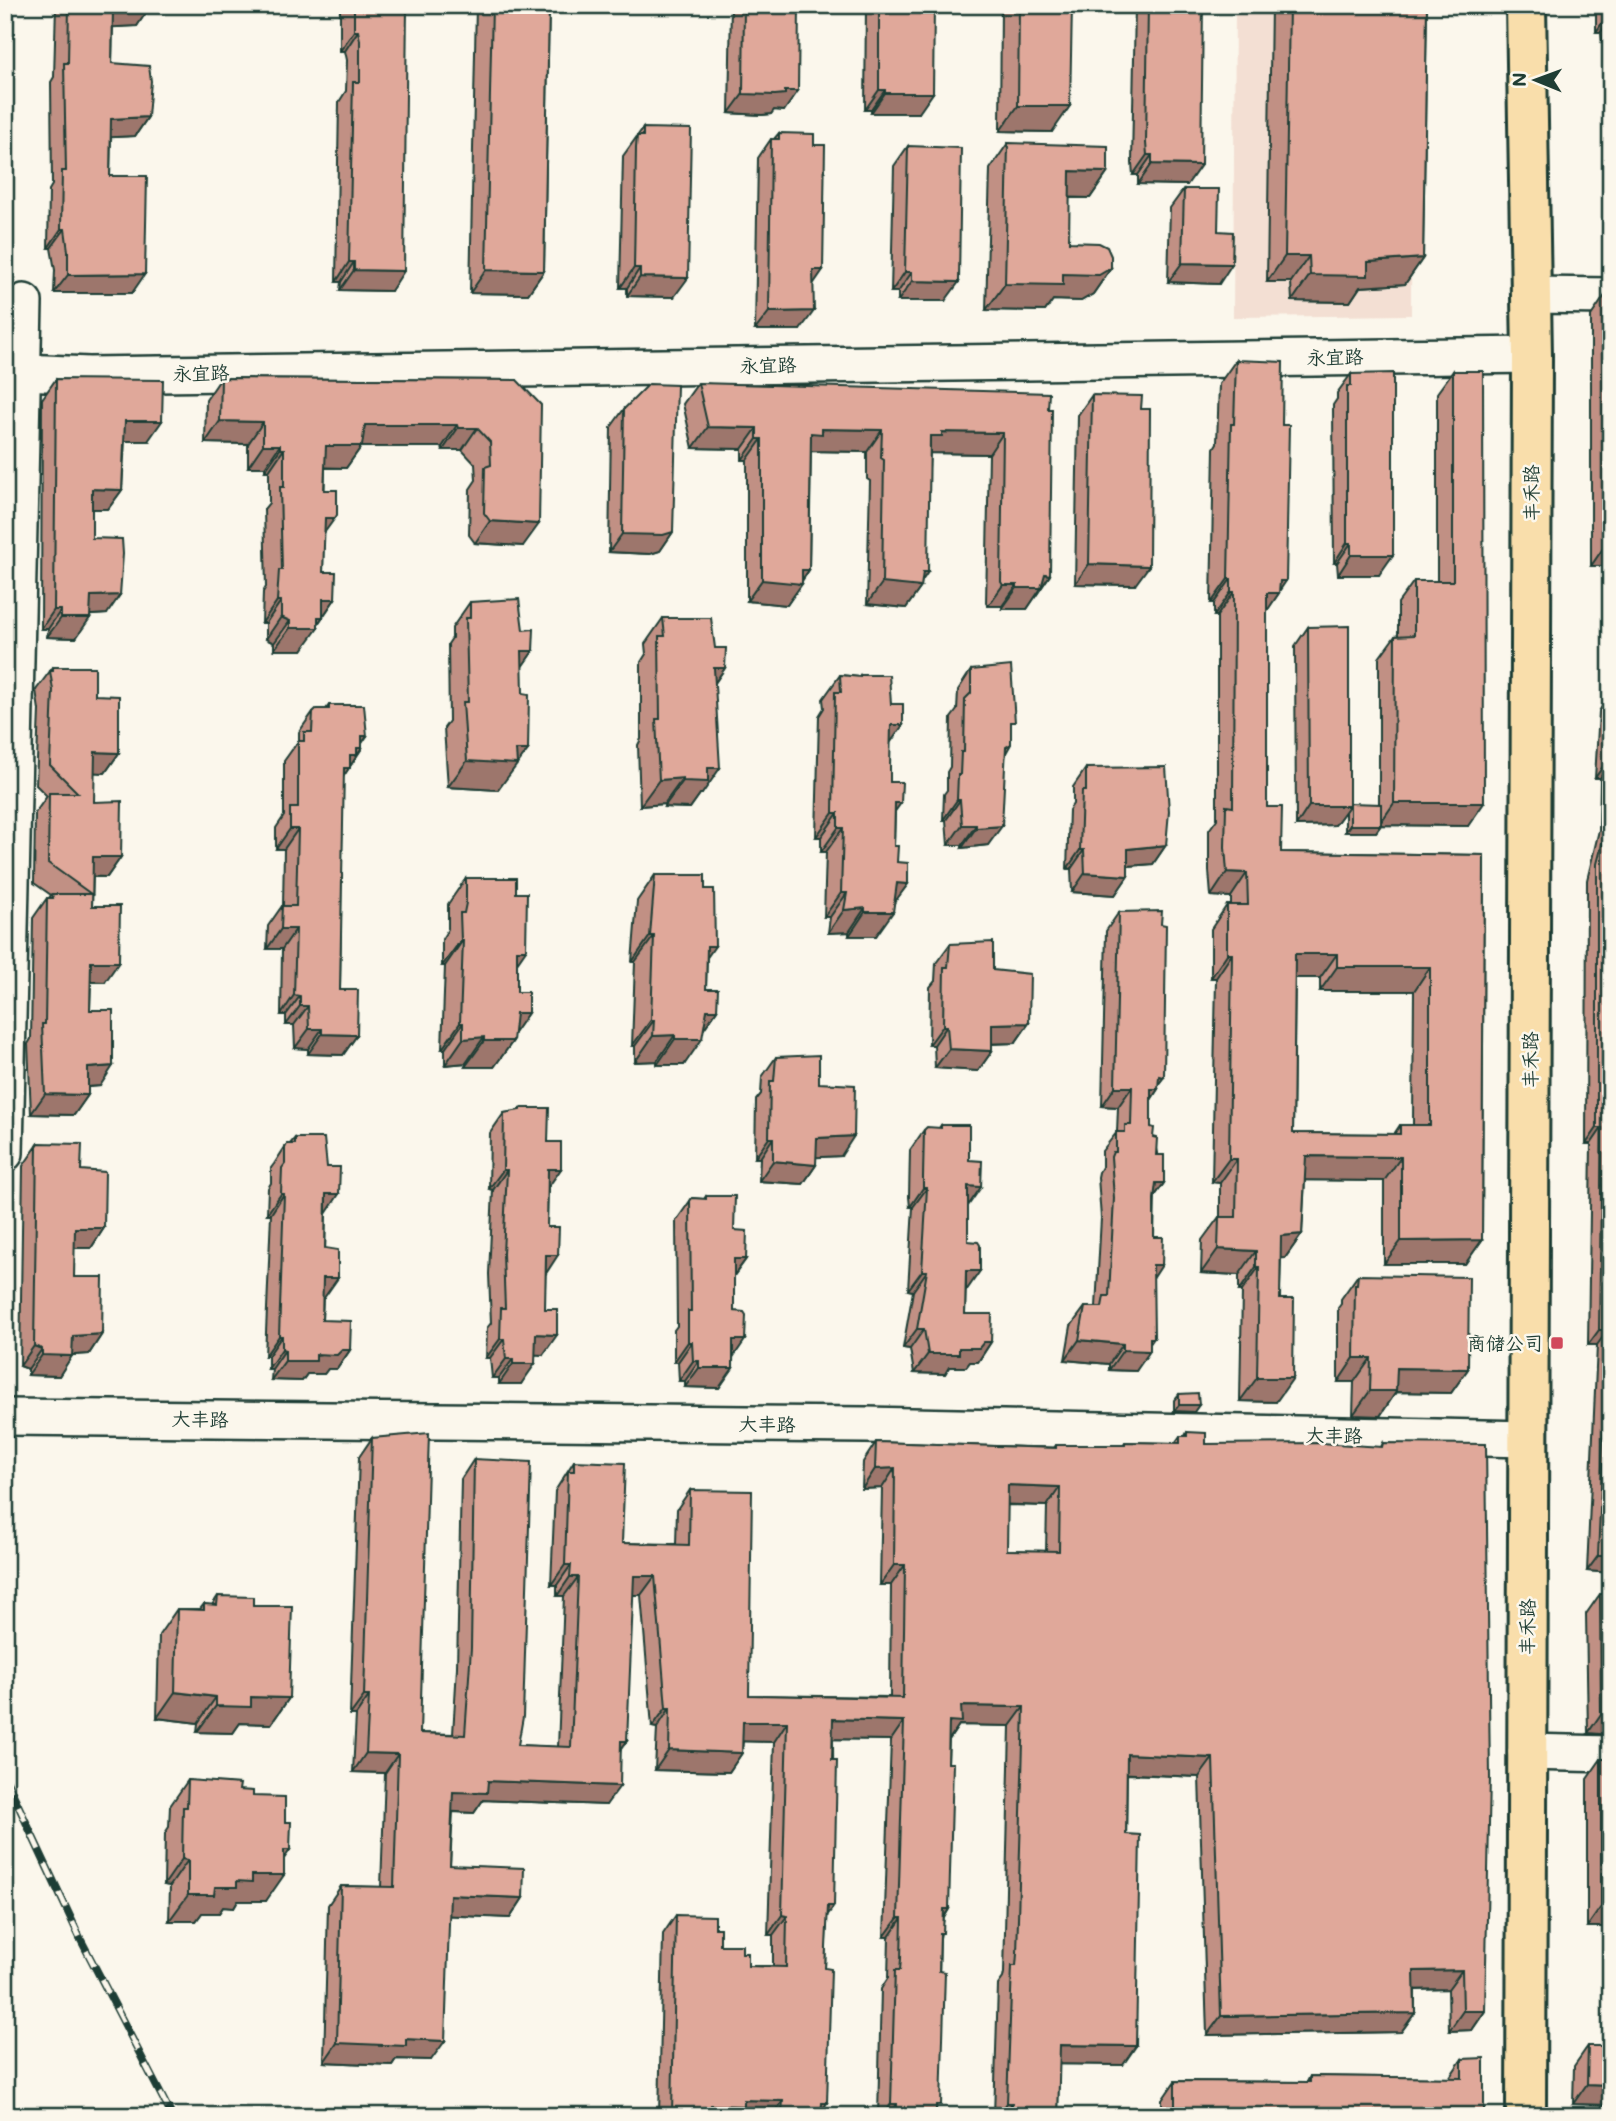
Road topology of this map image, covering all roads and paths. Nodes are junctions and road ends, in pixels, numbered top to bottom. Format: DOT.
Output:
graph roads {
  1 [pos="1526,5"];
  2 [pos="1531,295"];
  3 [pos="1611,296"];
  4 [pos="24,302"];
  5 [pos="1532,355"];
  6 [pos="14,369"];
  7 [pos="5,1153"];
  8 [pos="5,1418"];
  9 [pos="1529,1439"];
  10 [pos="1526,1752"];
  11 [pos="1611,1754"];
  12 [pos="1526,2116"];
  1 -- 2 [label="main road, 丰禾路"];
  2 -- 3 [label="street"];
  2 -- 5 [label="main road, 丰禾路"];
  4 -- 6 [label="street"];
  5 -- 6 [label="street, 永宜路"];
  5 -- 9 [label="main road, 丰禾路"];
  6 -- 7 [label="street"];
  8 -- 9 [label="street, 大丰路"];
  9 -- 10 [label="main road, 丰禾路"];
  10 -- 11 [label="street"];
  10 -- 12 [label="main road, 丰禾路"];
}
